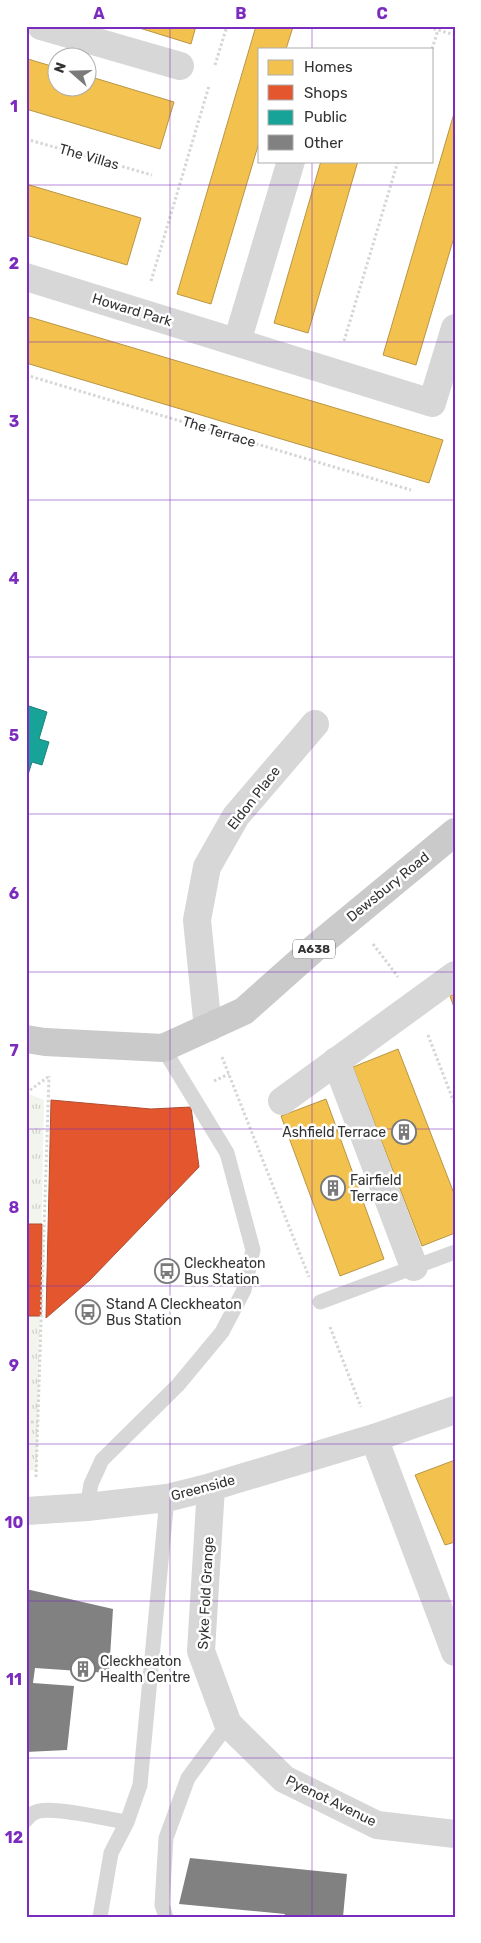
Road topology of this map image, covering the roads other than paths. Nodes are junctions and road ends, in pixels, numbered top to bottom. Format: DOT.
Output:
graph roads {
  1 [pos="41,26"];
  2 [pos="180,66"];
  3 [pos="291,162"];
  4 [pos="26,277"];
  5 [pos="455,328"];
  6 [pos="237,342"];
  7 [pos="315,724"];
  8 [pos="455,832"];
  9 [pos="455,975"];
  10 [pos="210,1027"];
  11 [pos="26,1039"];
  12 [pos="163,1048"];
  13 [pos="336,1062"];
  14 [pos="282,1101"];
  15 [pos="455,1252"];
  16 [pos="414,1267"];
  17 [pos="320,1302"];
  18 [pos="455,1410"];
  19 [pos="374,1438"];
  20 [pos="211,1487"];
  21 [pos="166,1498"];
  22 [pos="87,1507"];
  23 [pos="31,1510"];
  24 [pos="449,1617"];
  25 [pos="455,1652"];
  26 [pos="228,1724"];
  27 [pos="26,1820"];
  28 [pos="128,1822"];
  29 [pos="455,1834"];
  30 [pos="100,1917"];
  31 [pos="166,1917"];
  1 -- 2 [label="street"];
  3 -- 6 [label="street"];
  4 -- 6 [label="street, Howard Park"];
  5 -- 6 [label="street, Howard Park"];
  7 -- 10 [label="street, Eldon Place"];
  8 -- 10 [label="main road, Dewsbury Road / A638"];
  9 -- 13 [label="street"];
  10 -- 12 [label="main road, Dewsbury Road / A638"];
  11 -- 12 [label="main road, Dewsbury Road / A638"];
  12 -- 22 [label="lane"];
  13 -- 14 [label="street"];
  13 -- 16 [label="street"];
  15 -- 16 [label="lane"];
  16 -- 17 [label="lane"];
  18 -- 19 [label="street, Greenside"];
  19 -- 20 [label="street, Greenside"];
  19 -- 24 [label="street"];
  20 -- 21 [label="street, Greenside"];
  20 -- 26 [label="street, Syke Fold Grange"];
  21 -- 22 [label="street, Greenside"];
  21 -- 28 [label="lane"];
  22 -- 23 [label="street, Greenside"];
  24 -- 25 [label="street"];
  26 -- 29 [label="street, Pyenot Avenue"];
  26 -- 31 [label="lane"];
  27 -- 28 [label="lane"];
  28 -- 30 [label="lane"];
}
